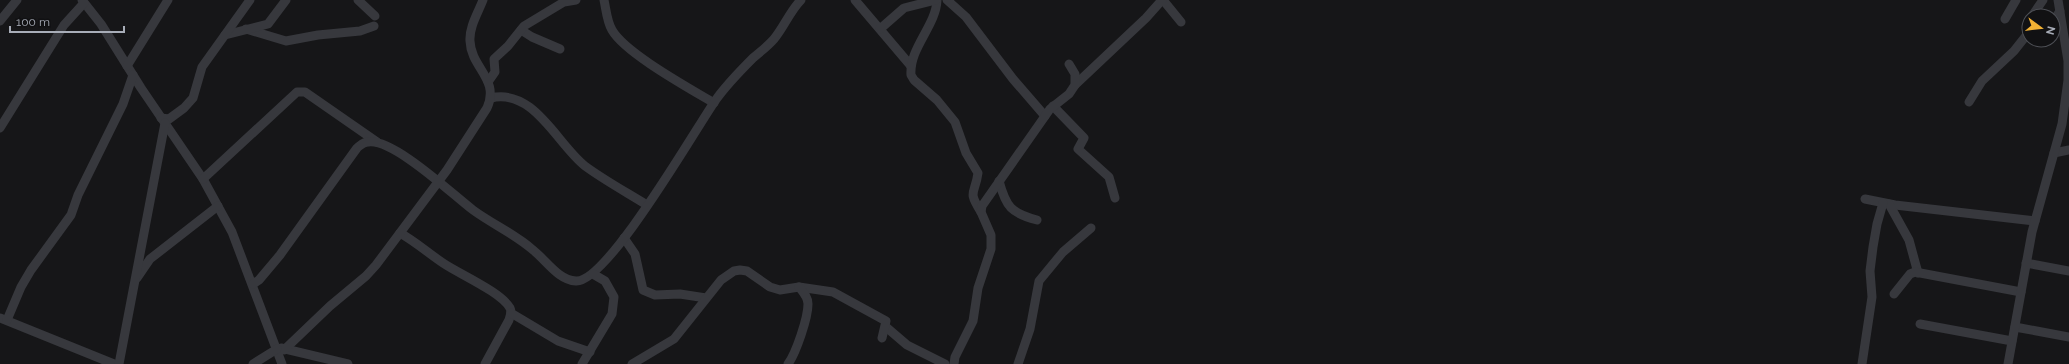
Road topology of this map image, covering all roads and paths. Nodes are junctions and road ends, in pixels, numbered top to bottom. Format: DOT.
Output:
graph roads {
  1 [pos="17,0"];
  2 [pos="168,0"];
  3 [pos="250,0"];
  4 [pos="286,0"];
  5 [pos="358,0"];
  6 [pos="484,0"];
  7 [pos="576,0"];
  8 [pos="604,0"];
  9 [pos="801,0"];
  10 [pos="855,0"];
  11 [pos="936,0"];
  12 [pos="948,0"];
  13 [pos="1163,0"];
  14 [pos="2016,0"];
  15 [pos="2058,0"];
  16 [pos="83,1"];
  17 [pos="2063,13"];
  18 [pos="375,16"];
  19 [pos="2005,19"];
  20 [pos="0,21"];
  21 [pos="1181,22"];
  22 [pos="374,26"];
  23 [pos="246,29"];
  24 [pos="880,29"];
  25 [pos="521,30"];
  26 [pos="225,35"];
  27 [pos="2021,42"];
  28 [pos="560,49"];
  29 [pos="2068,55"];
  30 [pos="1069,64"];
  31 [pos="127,66"];
  32 [pos="912,66"];
  33 [pos="133,75"];
  34 [pos="488,82"];
  35 [pos="1075,85"];
  36 [pos="491,98"];
  37 [pos="1969,102"];
  38 [pos="714,103"];
  39 [pos="1053,106"];
  40 [pos="1045,116"];
  41 [pos="163,121"];
  42 [pos="0,128"];
  43 [pos="376,142"];
  44 [pos="2069,150"];
  45 [pos="2054,153"];
  46 [pos="203,179"];
  47 [pos="999,181"];
  48 [pos="439,182"];
  49 [pos="1115,198"];
  50 [pos="1865,199"];
  51 [pos="1886,203"];
  52 [pos="647,205"];
  53 [pos="218,206"];
  54 [pos="981,212"];
  55 [pos="1037,220"];
  56 [pos="2035,221"];
  57 [pos="1091,228"];
  58 [pos="400,233"];
  59 [pos="624,238"];
  60 [pos="2026,263"];
  61 [pos="2069,271"];
  62 [pos="1918,272"];
  63 [pos="593,274"];
  64 [pos="134,284"];
  65 [pos="253,284"];
  66 [pos="799,287"];
  67 [pos="2020,292"];
  68 [pos="1894,294"];
  69 [pos="706,298"];
  70 [pos="511,313"];
  71 [pos="4,319"];
  72 [pos="1920,324"];
  73 [pos="886,327"];
  74 [pos="2014,327"];
  75 [pos="2069,337"];
  76 [pos="882,338"];
  77 [pos="2012,341"];
  78 [pos="279,348"];
  79 [pos="590,352"];
  80 [pos="114,364"];
  81 [pos="119,364"];
  82 [pos="253,364"];
  83 [pos="282,364"];
  84 [pos="348,364"];
  85 [pos="485,364"];
  86 [pos="582,364"];
  87 [pos="632,364"];
  88 [pos="788,364"];
  89 [pos="945,364"];
  90 [pos="954,364"];
  91 [pos="1018,364"];
  92 [pos="1862,364"];
  93 [pos="2008,364"];
  1 -- 20 [label="street"];
  2 -- 31 [label="street"];
  3 -- 26 [label="street"];
  4 -- 23 [label="street"];
  5 -- 18 [label="street"];
  6 -- 34 [label="street"];
  7 -- 25 [label="street"];
  8 -- 38 [label="street"];
  9 -- 38 [label="street"];
  10 -- 24 [label="street"];
  11 -- 24 [label="street"];
  11 -- 32 [label="street"];
  12 -- 40 [label="street"];
  13 -- 21 [label="street"];
  13 -- 35 [label="street"];
  14 -- 19 [label="street"];
  15 -- 17 [label="street"];
  16 -- 31 [label="street"];
  16 -- 42 [label="street"];
  17 -- 29 [label="street"];
  22 -- 23 [label="street"];
  23 -- 26 [label="street"];
  24 -- 32 [label="street"];
  25 -- 28 [label="street"];
  25 -- 34 [label="street"];
  26 -- 41 [label="street"];
  27 -- 37 [label="street"];
  29 -- 45 [label="street"];
  30 -- 35 [label="street"];
  31 -- 33 [label="street"];
  32 -- 54 [label="street"];
  33 -- 41 [label="street"];
  33 -- 71 [label="street"];
  34 -- 36 [label="street"];
  35 -- 39 [label="street"];
  36 -- 48 [label="street"];
  36 -- 52 [label="street"];
  38 -- 52 [label="street"];
  39 -- 40 [label="street"];
  39 -- 49 [label="street"];
  40 -- 47 [label="street"];
  41 -- 46 [label="street"];
  41 -- 64 [label="street"];
  43 -- 46 [label="street"];
  43 -- 48 [label="street"];
  43 -- 65 [label="street"];
  44 -- 45 [label="street"];
  45 -- 56 [label="street"];
  46 -- 53 [label="street"];
  47 -- 54 [label="street"];
  47 -- 55 [label="street"];
  48 -- 58 [label="street"];
  48 -- 63 [label="street"];
  50 -- 51 [label="street"];
  51 -- 56 [label="street"];
  51 -- 62 [label="street"];
  51 -- 92 [label="street"];
  52 -- 59 [label="street"];
  53 -- 64 [label="street"];
  53 -- 65 [label="street"];
  54 -- 90 [label="street"];
  56 -- 60 [label="street"];
  57 -- 91 [label="street"];
  58 -- 70 [label="street"];
  58 -- 78 [label="street"];
  59 -- 63 [label="street"];
  59 -- 69 [label="street"];
  60 -- 61 [label="street"];
  60 -- 67 [label="street"];
  62 -- 67 [label="street"];
  62 -- 68 [label="street"];
  63 -- 79 [label="street"];
  64 -- 81 [label="street"];
  65 -- 78 [label="street"];
  66 -- 69 [label="street"];
  66 -- 73 [label="street"];
  66 -- 88 [label="street"];
  67 -- 74 [label="street"];
  69 -- 87 [label="street"];
  70 -- 79 [label="street"];
  70 -- 85 [label="street"];
  71 -- 80 [label="street"];
  72 -- 77 [label="street"];
  73 -- 76 [label="street"];
  73 -- 89 [label="street"];
  74 -- 75 [label="street"];
  74 -- 77 [label="street"];
  77 -- 93 [label="street"];
  78 -- 82 [label="street"];
  78 -- 83 [label="street"];
  78 -- 84 [label="street"];
  79 -- 86 [label="street"];
}
